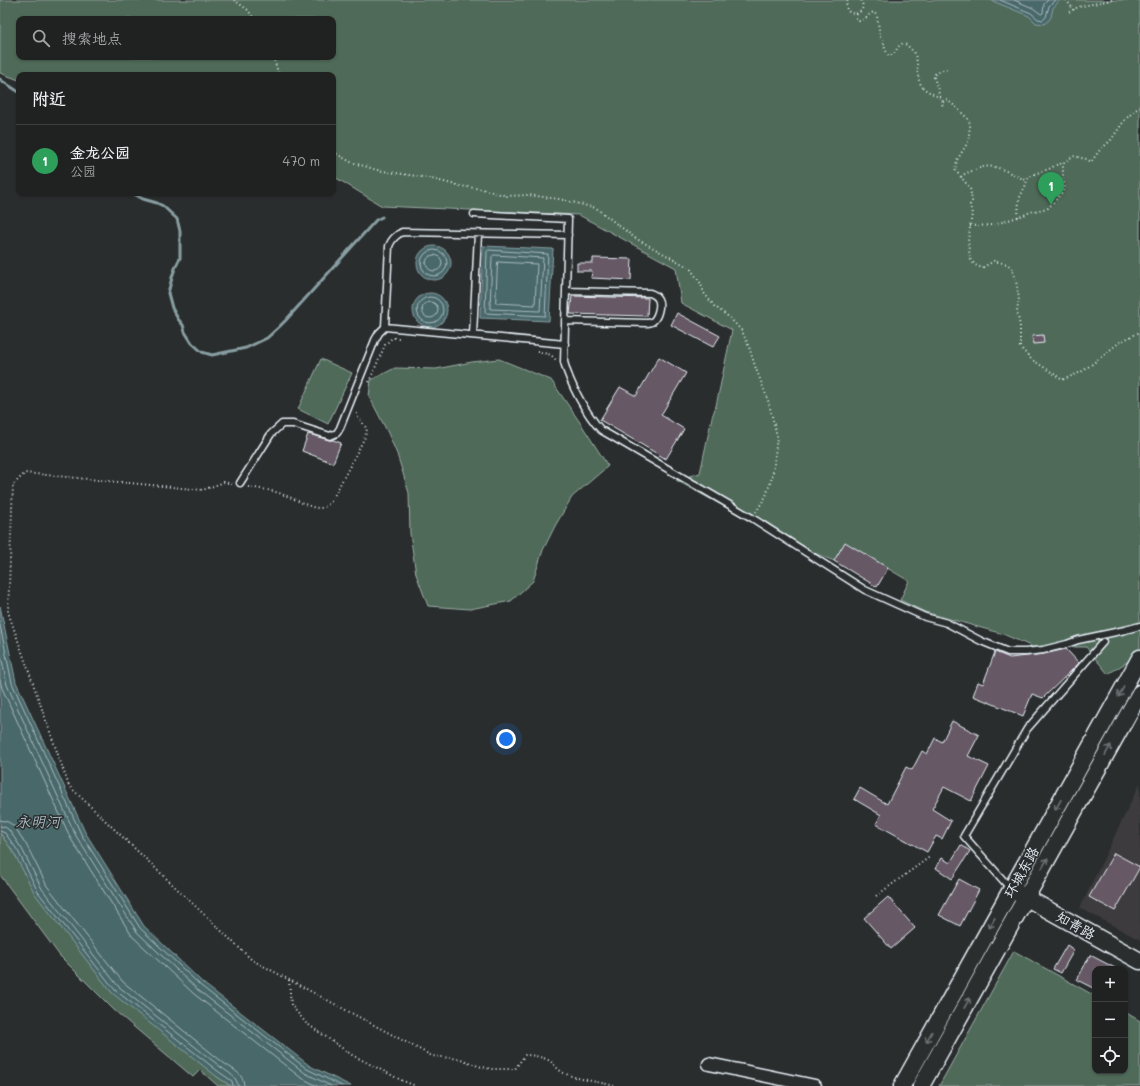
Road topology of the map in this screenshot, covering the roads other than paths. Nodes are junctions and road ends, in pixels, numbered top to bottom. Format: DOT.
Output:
graph roads {
  1 [pos="474,214"];
  2 [pos="478,234"];
  3 [pos="568,235"];
  4 [pos="566,291"];
  5 [pos="565,321"];
  6 [pos="385,327"];
  7 [pos="473,335"];
  8 [pos="565,344"];
  9 [pos="239,484"];
  10 [pos="1140,626"];
  11 [pos="1103,642"];
  12 [pos="1140,658"];
  13 [pos="1140,693"];
  14 [pos="1011,889"];
  15 [pos="1026,897"];
  16 [pos="1140,961"];
  17 [pos="709,1064"];
  18 [pos="815,1086"];
  19 [pos="902,1086"];
  20 [pos="921,1086"];
  1 -- 3 [label="lane"];
  2 -- 3 [label="lane"];
  2 -- 6 [label="lane"];
  2 -- 7 [label="lane"];
  3 -- 4 [label="lane"];
  4 -- 5 [label="lane"];
  4 -- 5 [label="lane"];
  5 -- 8 [label="lane"];
  6 -- 7 [label="lane"];
  6 -- 9 [label="lane"];
  7 -- 8 [label="lane"];
  8 -- 10 [label="lane"];
  11 -- 14 [label="lane"];
  12 -- 14 [label="main road, 环城东路, one-way"];
  15 -- 13 [label="main road, 环城东路, one-way"];
  14 -- 15 [label="main road, 知青路"];
  14 -- 19 [label="main road, 环城东路, one-way"];
  15 -- 16 [label="main road, 知青路"];
  20 -- 15 [label="main road, 环城东路, one-way"];
  17 -- 18 [label="street"];
}
